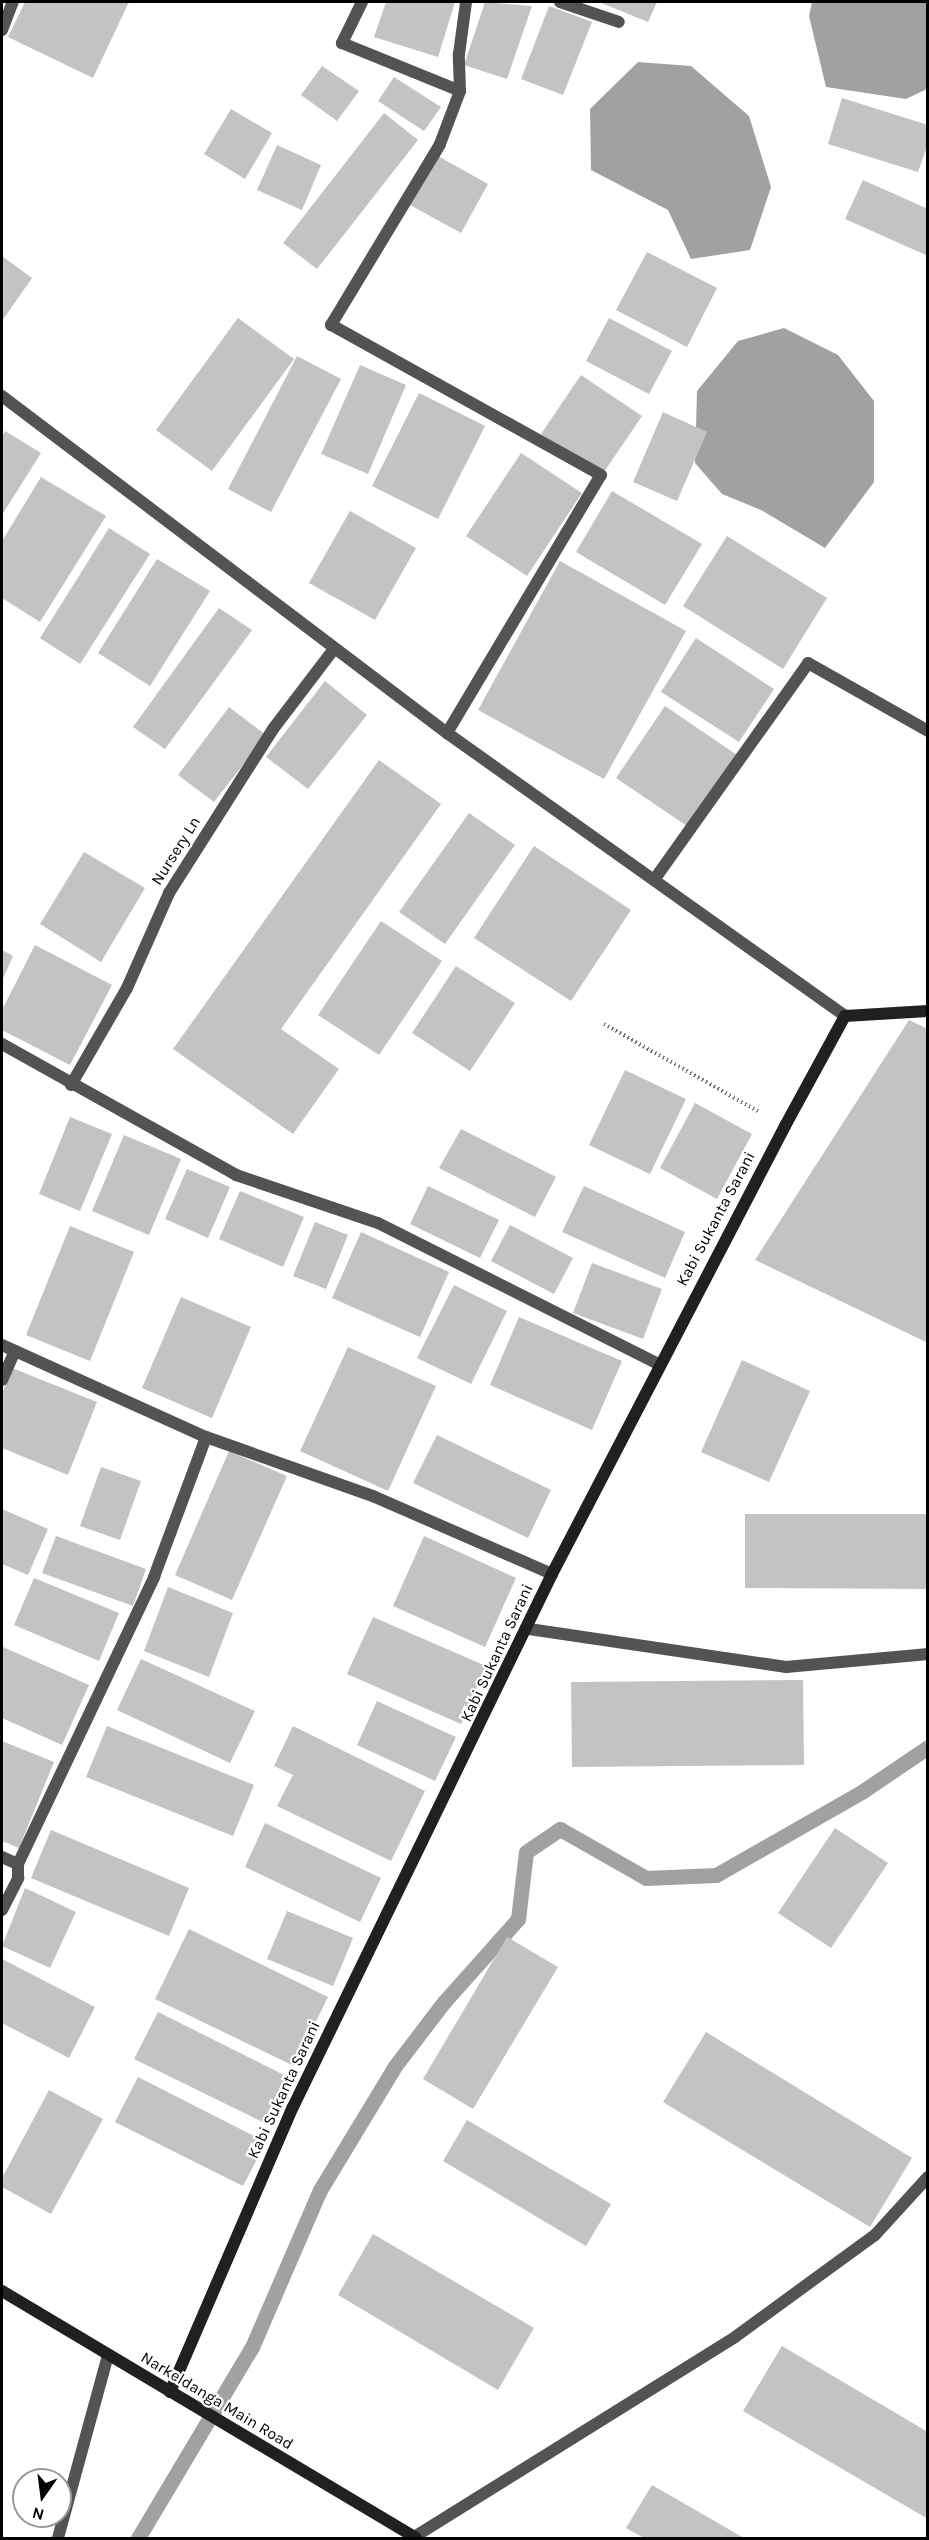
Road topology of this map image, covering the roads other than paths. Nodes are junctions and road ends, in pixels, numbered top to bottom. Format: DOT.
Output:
graph roads {
  1 [pos="13,2"];
  2 [pos="362,2"];
  3 [pos="466,2"];
  4 [pos="560,2"];
  5 [pos="619,22"];
  6 [pos="2,30"];
  7 [pos="460,91"];
  8 [pos="2,396"];
  9 [pos="334,649"];
  10 [pos="927,730"];
  11 [pos="447,733"];
  12 [pos="654,880"];
  13 [pos="927,1011"];
  14 [pos="845,1016"];
  15 [pos="2,1044"];
  16 [pos="71,1085"];
  17 [pos="2,1345"];
  18 [pos="15,1351"];
  19 [pos="658,1364"];
  20 [pos="2,1380"];
  21 [pos="206,1437"];
  22 [pos="552,1574"];
  23 [pos="529,1629"];
  24 [pos="927,1654"];
  25 [pos="2,1857"];
  26 [pos="18,1864"];
  27 [pos="2,1910"];
  28 [pos="927,2177"];
  29 [pos="2,2291"];
  30 [pos="108,2355"];
  31 [pos="170,2392"];
  32 [pos="58,2538"];
  33 [pos="415,2538"];
  1 -- 6 [label="street"];
  2 -- 7 [label="street"];
  3 -- 7 [label="street"];
  4 -- 5 [label="street"];
  7 -- 11 [label="street"];
  8 -- 9 [label="street"];
  9 -- 11 [label="street"];
  9 -- 16 [label="street, Nursery Ln"];
  10 -- 12 [label="street"];
  11 -- 12 [label="street"];
  12 -- 14 [label="street"];
  13 -- 14 [label="street"];
  14 -- 19 [label="street, Kabi Sukanta Sarani"];
  15 -- 16 [label="street"];
  16 -- 19 [label="street"];
  17 -- 18 [label="street"];
  18 -- 20 [label="street"];
  18 -- 21 [label="street"];
  19 -- 22 [label="street, Kabi Sukanta Sarani"];
  21 -- 22 [label="street"];
  21 -- 26 [label="street"];
  22 -- 23 [label="street, Kabi Sukanta Sarani"];
  23 -- 24 [label="street"];
  23 -- 31 [label="street, Kabi Sukanta Sarani"];
  25 -- 26 [label="street"];
  26 -- 27 [label="street"];
  28 -- 33 [label="street"];
  29 -- 30 [label="street, Narkeldanga Main Road"];
  30 -- 31 [label="street, Narkeldanga Main Road"];
  30 -- 32 [label="street"];
  31 -- 33 [label="street, Narkeldanga Main Road"];
}
